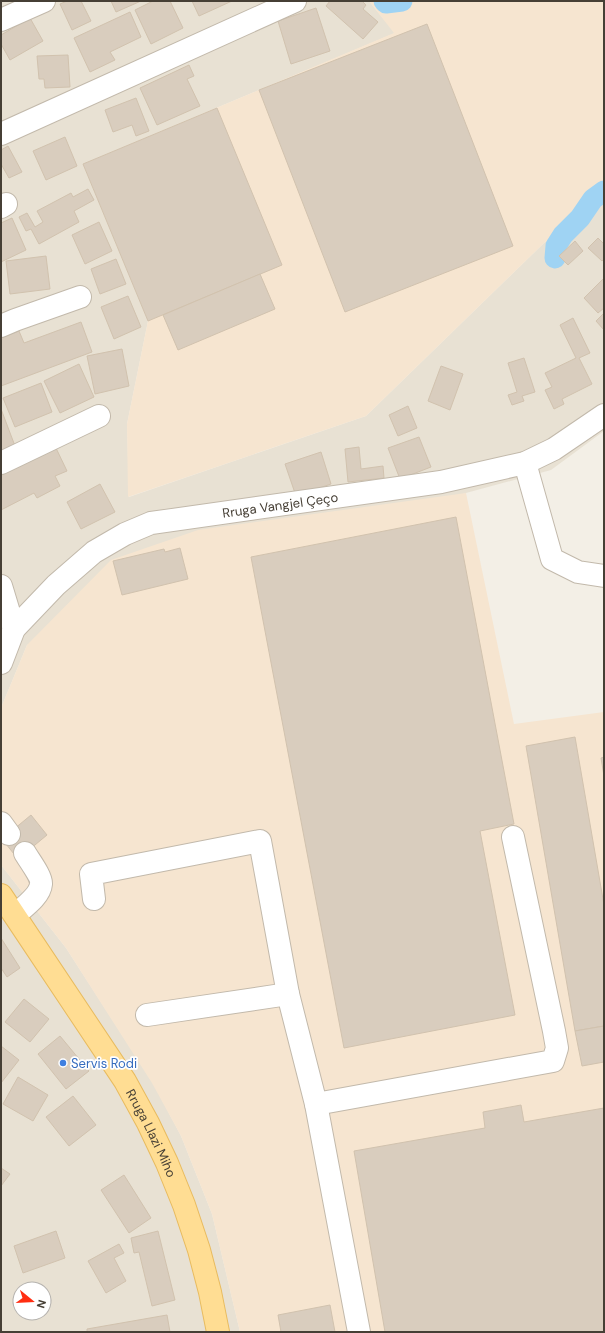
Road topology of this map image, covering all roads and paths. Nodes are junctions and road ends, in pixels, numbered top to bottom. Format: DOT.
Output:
graph roads {
  1 [pos="44,1"];
  2 [pos="295,1"];
  3 [pos="1,20"];
  4 [pos="1,134"];
  5 [pos="80,297"];
  6 [pos="1,326"];
  7 [pos="604,415"];
  8 [pos="98,416"];
  9 [pos="1,463"];
  10 [pos="524,463"];
  11 [pos="604,576"];
  12 [pos="1,586"];
  13 [pos="14,629"];
  14 [pos="1,663"];
  15 [pos="513,837"];
  16 [pos="25,853"];
  17 [pos="94,899"];
  18 [pos="5,901"];
  19 [pos="288,994"];
  20 [pos="147,1015"];
  21 [pos="316,1104"];
  22 [pos="218,1332"];
  23 [pos="359,1332"];
  1 -- 3 [label="street"];
  2 -- 4 [label="street"];
  5 -- 6 [label="street"];
  7 -- 10 [label="street, Rruga Vangjel Çeço"];
  8 -- 9 [label="street"];
  10 -- 11 [label="street"];
  10 -- 13 [label="street, Rruga Vangjel Çeço"];
  12 -- 13 [label="street"];
  13 -- 14 [label="street, Rruga Vangjel Çeço"];
  15 -- 21 [label="street"];
  16 -- 18 [label="street"];
  17 -- 19 [label="street"];
  18 -- 22 [label="main road, Rruga Llazi Miho"];
  19 -- 20 [label="street"];
  19 -- 21 [label="street"];
  21 -- 23 [label="street"];
}
